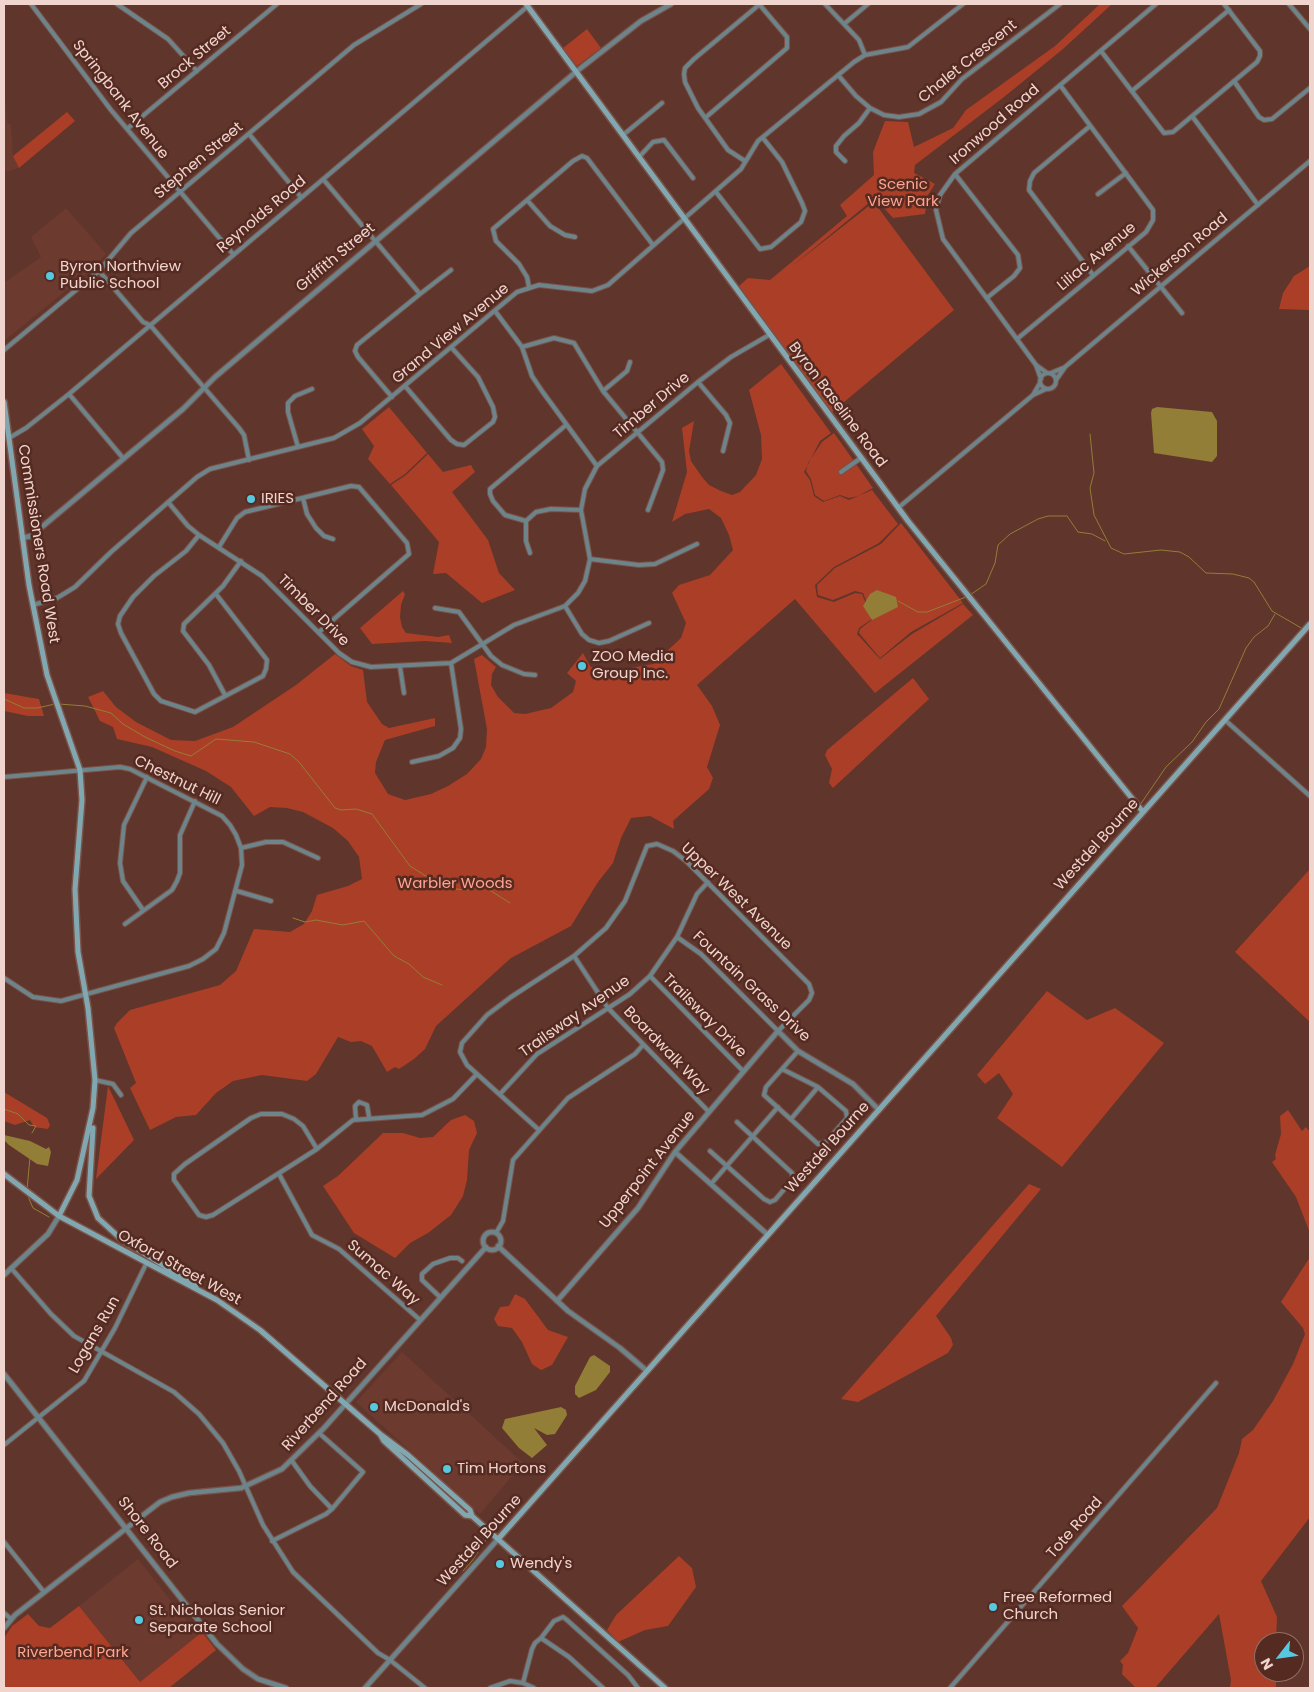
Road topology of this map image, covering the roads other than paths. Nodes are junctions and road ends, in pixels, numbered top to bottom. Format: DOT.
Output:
graph roads {
  1 [pos="31,4"];
  2 [pos="117,4"];
  3 [pos="277,4"];
  4 [pos="421,4"];
  5 [pos="671,4"];
  6 [pos="759,4"];
  7 [pos="826,4"];
  8 [pos="868,4"];
  9 [pos="963,4"];
  10 [pos="1060,4"];
  11 [pos="1156,4"];
  12 [pos="1224,4"];
  13 [pos="1289,4"];
  14 [pos="527,5"];
  15 [pos="1229,10"];
  16 [pos="844,24"];
  17 [pos="1310,30"];
  18 [pos="1101,50"];
  19 [pos="865,55"];
  20 [pos="197,71"];
  21 [pos="577,71"];
  22 [pos="838,75"];
  23 [pos="1234,81"];
  24 [pos="1060,85"];
  25 [pos="1310,88"];
  26 [pos="1132,91"];
  27 [pos="662,103"];
  28 [pos="870,108"];
  29 [pos="1192,116"];
  30 [pos="705,118"];
  31 [pos="1090,126"];
  32 [pos="127,129"];
  33 [pos="249,134"];
  34 [pos="623,135"];
  35 [pos="763,138"];
  36 [pos="639,157"];
  37 [pos="745,161"];
  38 [pos="845,161"];
  39 [pos="1310,161"];
  40 [pos="1126,173"];
  41 [pos="955,174"];
  42 [pos="693,178"];
  43 [pos="323,179"];
  44 [pos="180,192"];
  45 [pos="716,192"];
  46 [pos="1098,194"];
  47 [pos="301,197"];
  48 [pos="527,200"];
  49 [pos="1258,206"];
  50 [pos="685,218"];
  51 [pos="575,237"];
  52 [pos="375,241"];
  53 [pos="653,245"];
  54 [pos="1128,246"];
  55 [pos="233,254"];
  56 [pos="451,270"];
  57 [pos="99,271"];
  58 [pos="1093,275"];
  59 [pos="1160,285"];
  60 [pos="529,287"];
  61 [pos="420,294"];
  62 [pos="988,297"];
  63 [pos="495,311"];
  64 [pos="1182,312"];
  65 [pos="150,325"];
  66 [pos="769,335"];
  67 [pos="1017,339"];
  68 [pos="451,347"];
  69 [pos="522,347"];
  70 [pos="4,350"];
  71 [pos="630,362"];
  72 [pos="1036,365"];
  73 [pos="1066,367"];
  74 [pos="1049,373"];
  75 [pos="1056,380"];
  76 [pos="1040,381"];
  77 [pos="698,382"];
  78 [pos="405,386"];
  79 [pos="205,388"];
  80 [pos="312,389"];
  81 [pos="1046,389"];
  82 [pos="603,391"];
  83 [pos="69,394"];
  84 [pos="1033,395"];
  85 [pos="392,397"];
  86 [pos="4,402"];
  87 [pos="566,425"];
  88 [pos="637,433"];
  89 [pos="9,438"];
  90 [pos="298,447"];
  91 [pos="723,451"];
  92 [pos="123,458"];
  93 [pos="861,458"];
  94 [pos="249,460"];
  95 [pos="597,466"];
  96 [pos="841,472"];
  97 [pos="303,498"];
  98 [pos="168,502"];
  99 [pos="898,508"];
  100 [pos="581,510"];
  101 [pos="648,510"];
  102 [pos="526,521"];
  103 [pos="200,535"];
  104 [pos="22,538"];
  105 [pos="333,539"];
  106 [pos="697,544"];
  107 [pos="219,547"];
  108 [pos="530,553"];
  109 [pos="590,559"];
  110 [pos="241,560"];
  111 [pos="216,594"];
  112 [pos="33,605"];
  113 [pos="565,606"];
  114 [pos="435,608"];
  115 [pos="649,623"];
  116 [pos="1310,624"];
  117 [pos="319,632"];
  118 [pos="482,645"];
  119 [pos="451,663"];
  120 [pos="400,667"];
  121 [pos="535,675"];
  122 [pos="404,693"];
  123 [pos="225,695"];
  124 [pos="1225,720"];
  125 [pos="412,762"];
  126 [pos="80,770"];
  127 [pos="4,777"];
  128 [pos="147,777"];
  129 [pos="1310,796"];
  130 [pos="195,801"];
  131 [pos="1142,812"];
  132 [pos="241,848"];
  133 [pos="318,858"];
  134 [pos="708,882"];
  135 [pos="237,891"];
  136 [pos="271,901"];
  137 [pos="143,910"];
  138 [pos="125,924"];
  139 [pos="677,936"];
  140 [pos="574,956"];
  141 [pos="650,976"];
  142 [pos="4,978"];
  143 [pos="86,994"];
  144 [pos="608,1008"];
  145 [pos="778,1032"];
  146 [pos="643,1045"];
  147 [pos="798,1051"];
  148 [pos="782,1069"];
  149 [pos="743,1071"];
  150 [pos="477,1074"];
  151 [pos="95,1080"];
  152 [pos="818,1088"];
  153 [pos="500,1094"];
  154 [pos="121,1095"];
  155 [pos="778,1107"];
  156 [pos="93,1108"];
  157 [pos="879,1110"];
  158 [pos="709,1112"];
  159 [pos="369,1117"];
  160 [pos="356,1119"];
  161 [pos="791,1119"];
  162 [pos="737,1122"];
  163 [pos="539,1130"];
  164 [pos="753,1136"];
  165 [pos="317,1149"];
  166 [pos="710,1151"];
  167 [pos="675,1152"];
  168 [pos="727,1166"];
  169 [pos="4,1174"];
  170 [pos="279,1174"];
  171 [pos="711,1184"];
  172 [pos="59,1216"];
  173 [pos="496,1233"];
  174 [pos="768,1235"];
  175 [pos="498,1246"];
  176 [pos="486,1247"];
  177 [pos="462,1261"];
  178 [pos="146,1264"];
  179 [pos="11,1268"];
  180 [pos="4,1274"];
  181 [pos="440,1297"];
  182 [pos="217,1300"];
  183 [pos="557,1300"];
  184 [pos="420,1319"];
  185 [pos="101,1352"];
  186 [pos="647,1371"];
  187 [pos="4,1374"];
  188 [pos="1216,1383"];
  189 [pos="346,1403"];
  190 [pos="37,1417"];
  191 [pos="319,1433"];
  192 [pos="4,1445"];
  193 [pos="292,1461"];
  194 [pos="245,1486"];
  195 [pos="332,1509"];
  196 [pos="126,1528"];
  197 [pos="499,1538"];
  198 [pos="272,1541"];
  199 [pos="4,1542"];
  200 [pos="44,1592"];
  201 [pos="4,1612"];
  202 [pos="11,1619"];
  203 [pos="4,1628"];
  204 [pos="541,1638"];
  205 [pos="390,1660"];
  206 [pos="649,1674"];
  207 [pos="523,1683"];
  208 [pos="286,1688"];
  209 [pos="365,1688"];
  210 [pos="425,1688"];
  211 [pos="490,1688"];
  212 [pos="534,1688"];
  213 [pos="603,1688"];
  214 [pos="638,1688"];
  215 [pos="658,1688"];
  216 [pos="665,1688"];
  217 [pos="950,1688"];
  1 -- 32 [label="street, Springbank Avenue"];
  2 -- 20 [label="street"];
  3 -- 20 [label="street, Brock Street"];
  4 -- 33 [label="street, Stephen Street"];
  5 -- 21 [label="street, Griffith Street"];
  6 -- 30 [label="street"];
  6 -- 30 [label="street"];
  7 -- 16 [label="street"];
  8 -- 16 [label="street"];
  9 -- 19 [label="street, Grand View Avenue"];
  10 -- 28 [label="street, Chalet Crescent"];
  11 -- 18 [label="street, Ironwood Road"];
  12 -- 15 [label="street"];
  13 -- 17 [label="street"];
  14 -- 21 [label="main road, Byron Baseline Road"];
  14 -- 43 [label="street, Reynolds Road"];
  15 -- 23 [label="street"];
  15 -- 26 [label="street"];
  16 -- 19 [label="street"];
  18 -- 24 [label="street, Ironwood Road"];
  18 -- 26 [label="street"];
  19 -- 22 [label="street, Grand View Avenue"];
  20 -- 32 [label="street, Brock Street"];
  21 -- 34 [label="main road, Byron Baseline Road"];
  21 -- 52 [label="street, Griffith Street"];
  22 -- 28 [label="street, Chalet Crescent"];
  22 -- 35 [label="street, Grand View Avenue"];
  23 -- 25 [label="street"];
  23 -- 29 [label="street"];
  24 -- 31 [label="street, Liliac Avenue"];
  24 -- 41 [label="street, Ironwood Road"];
  26 -- 29 [label="street"];
  27 -- 34 [label="street"];
  28 -- 38 [label="street"];
  29 -- 49 [label="street"];
  30 -- 37 [label="street"];
  31 -- 40 [label="street, Liliac Avenue"];
  31 -- 58 [label="street"];
  32 -- 44 [label="street, Springbank Avenue"];
  33 -- 44 [label="street, Stephen Street"];
  33 -- 47 [label="street"];
  34 -- 36 [label="main road, Byron Baseline Road"];
  35 -- 37 [label="street, Grand View Avenue"];
  35 -- 45 [label="street"];
  36 -- 42 [label="street"];
  36 -- 50 [label="main road, Byron Baseline Road"];
  37 -- 45 [label="street, Grand View Avenue"];
  39 -- 49 [label="street, Wickerson Road"];
  40 -- 46 [label="street"];
  40 -- 54 [label="street, Liliac Avenue"];
  41 -- 62 [label="street, Ironwood Road"];
  41 -- 62 [label="street"];
  43 -- 47 [label="street, Reynolds Road"];
  43 -- 52 [label="street"];
  44 -- 55 [label="street, Springbank Avenue"];
  44 -- 57 [label="street, Stephen Street"];
  45 -- 50 [label="street, Grand View Avenue"];
  47 -- 55 [label="street, Reynolds Road"];
  48 -- 51 [label="street"];
  48 -- 53 [label="street"];
  48 -- 60 [label="street"];
  49 -- 59 [label="street, Wickerson Road"];
  50 -- 53 [label="street, Grand View Avenue"];
  50 -- 66 [label="main road, Byron Baseline Road"];
  52 -- 61 [label="street"];
  52 -- 79 [label="street, Griffith Street"];
  53 -- 60 [label="street, Grand View Avenue"];
  54 -- 58 [label="street, Liliac Avenue"];
  54 -- 59 [label="street"];
  55 -- 65 [label="street, Reynolds Road"];
  56 -- 61 [label="street"];
  57 -- 65 [label="street"];
  57 -- 70 [label="street, Stephen Street"];
  58 -- 67 [label="street, Liliac Avenue"];
  59 -- 64 [label="street"];
  59 -- 73 [label="street, Wickerson Road"];
  60 -- 63 [label="street, Grand View Avenue"];
  61 -- 85 [label="street"];
  62 -- 67 [label="street, Ironwood Road"];
  63 -- 68 [label="street, Grand View Avenue"];
  63 -- 69 [label="street"];
  65 -- 79 [label="street"];
  65 -- 83 [label="street, Reynolds Road"];
  66 -- 77 [label="street, Timber Drive"];
  66 -- 93 [label="main road, Byron Baseline Road"];
  67 -- 72 [label="street, Ironwood Road"];
  68 -- 78 [label="street, Grand View Avenue"];
  68 -- 78 [label="street"];
  69 -- 82 [label="street"];
  69 -- 87 [label="street"];
  71 -- 82 [label="street"];
  72 -- 74 [label="street, Ironwood Road"];
  72 -- 76 [label="street, Ironwood Road"];
  73 -- 74 [label="street, Wickerson Road"];
  73 -- 75 [label="street, Wickerson Road"];
  74 -- 75 [label="street, Ironwood Road"];
  74 -- 76 [label="street"];
  75 -- 81 [label="street, Wickerson Road"];
  76 -- 81 [label="street"];
  76 -- 84 [label="street"];
  77 -- 88 [label="street, Timber Drive"];
  77 -- 91 [label="street"];
  78 -- 85 [label="street, Grand View Avenue"];
  79 -- 92 [label="street, Griffith Street"];
  79 -- 94 [label="street"];
  80 -- 90 [label="street"];
  81 -- 84 [label="street"];
  82 -- 88 [label="street"];
  83 -- 89 [label="street, Reynolds Road"];
  83 -- 92 [label="street"];
  84 -- 99 [label="street"];
  85 -- 90 [label="street, Grand View Avenue"];
  86 -- 89 [label="main road, Commissioners Road West"];
  87 -- 95 [label="street"];
  87 -- 102 [label="street"];
  88 -- 95 [label="street, Timber Drive"];
  88 -- 101 [label="street"];
  89 -- 104 [label="main road, Commissioners Road West"];
  90 -- 94 [label="street, Grand View Avenue"];
  92 -- 104 [label="street, Griffith Street"];
  93 -- 96 [label="street"];
  93 -- 99 [label="main road, Byron Baseline Road"];
  94 -- 98 [label="street, Grand View Avenue"];
  95 -- 100 [label="street, Timber Drive"];
  97 -- 105 [label="street"];
  97 -- 107 [label="street"];
  97 -- 117 [label="street"];
  98 -- 103 [label="street, Timber Drive"];
  98 -- 112 [label="street, Grand View Avenue"];
  99 -- 131 [label="main road, Byron Baseline Road"];
  100 -- 102 [label="street"];
  100 -- 109 [label="street, Timber Drive"];
  102 -- 108 [label="street"];
  103 -- 107 [label="street, Timber Drive"];
  103 -- 123 [label="street"];
  104 -- 112 [label="main road, Commissioners Road West"];
  106 -- 109 [label="street"];
  107 -- 110 [label="street, Timber Drive"];
  109 -- 113 [label="street, Timber Drive"];
  110 -- 111 [label="street"];
  110 -- 117 [label="street, Timber Drive"];
  111 -- 123 [label="street"];
  111 -- 123 [label="street"];
  112 -- 126 [label="main road, Commissioners Road West"];
  113 -- 115 [label="street"];
  113 -- 118 [label="street, Timber Drive"];
  114 -- 118 [label="street"];
  116 -- 124 [label="main road, Westdel Bourne"];
  117 -- 120 [label="street, Timber Drive"];
  118 -- 119 [label="street, Timber Drive"];
  118 -- 121 [label="street"];
  119 -- 120 [label="street, Timber Drive"];
  119 -- 125 [label="street"];
  120 -- 122 [label="street"];
  124 -- 129 [label="street"];
  124 -- 131 [label="main road, Westdel Bourne"];
  126 -- 127 [label="street, Chestnut Hill"];
  126 -- 128 [label="street, Chestnut Hill"];
  126 -- 143 [label="main road, Commissioners Road West"];
  128 -- 130 [label="street, Chestnut Hill"];
  128 -- 137 [label="street"];
  130 -- 132 [label="street, Chestnut Hill"];
  130 -- 137 [label="street"];
  131 -- 157 [label="main road, Westdel Bourne"];
  132 -- 133 [label="street"];
  132 -- 135 [label="street, Chestnut Hill"];
  134 -- 139 [label="street, Trailsway Avenue"];
  134 -- 140 [label="street, Upper West Avenue"];
  134 -- 145 [label="street, Upper West Avenue"];
  135 -- 136 [label="street"];
  135 -- 143 [label="street, Chestnut Hill"];
  137 -- 138 [label="street"];
  139 -- 141 [label="street, Trailsway Avenue"];
  139 -- 145 [label="street, Fountain Grass Drive"];
  140 -- 144 [label="street, Boardwalk Way"];
  140 -- 150 [label="street, Upper West Avenue"];
  141 -- 144 [label="street, Trailsway Avenue"];
  141 -- 149 [label="street, Trailsway Drive"];
  142 -- 143 [label="street, Chestnut Hill"];
  143 -- 151 [label="main road, Commissioners Road West"];
  144 -- 146 [label="street, Boardwalk Way"];
  144 -- 153 [label="street, Trailsway Avenue"];
  145 -- 147 [label="street, Fountain Grass Drive"];
  145 -- 149 [label="street, Upperpoint Avenue"];
  146 -- 158 [label="street, Boardwalk Way"];
  146 -- 163 [label="street"];
  147 -- 148 [label="street"];
  147 -- 157 [label="street, Fountain Grass Drive"];
  148 -- 152 [label="street"];
  148 -- 155 [label="street"];
  149 -- 158 [label="street, Upperpoint Avenue"];
  150 -- 153 [label="street, Upper West Avenue"];
  150 -- 159 [label="street"];
  151 -- 154 [label="street"];
  151 -- 156 [label="main road, Commissioners Road West"];
  152 -- 161 [label="street"];
  152 -- 161 [label="street"];
  153 -- 163 [label="street, Upper West Avenue"];
  155 -- 161 [label="street"];
  155 -- 164 [label="street"];
  156 -- 172 [label="main road, Commissioners Road West"];
  156 -- 182 [label="main road"];
  157 -- 174 [label="main road, Westdel Bourne"];
  158 -- 167 [label="street, Upperpoint Avenue"];
  159 -- 160 [label="street"];
  159 -- 160 [label="street"];
  160 -- 165 [label="street"];
  162 -- 164 [label="street"];
  163 -- 173 [label="street"];
  164 -- 168 [label="street"];
  164 -- 168 [label="street"];
  165 -- 170 [label="street"];
  165 -- 170 [label="street"];
  166 -- 168 [label="street"];
  167 -- 171 [label="street"];
  167 -- 183 [label="street, Upperpoint Avenue"];
  168 -- 171 [label="street"];
  169 -- 172 [label="main road, Oxford Street West"];
  170 -- 184 [label="street, Sumac Way"];
  171 -- 174 [label="street"];
  172 -- 178 [label="main road, Oxford Street West"];
  172 -- 179 [label="street"];
  173 -- 175 [label="street"];
  173 -- 176 [label="street"];
  174 -- 186 [label="main road, Westdel Bourne"];
  175 -- 176 [label="street"];
  175 -- 183 [label="street"];
  176 -- 181 [label="street, Riverbend Road"];
  177 -- 181 [label="street"];
  178 -- 182 [label="main road, Oxford Street West"];
  178 -- 185 [label="street, Logans Run"];
  179 -- 180 [label="street"];
  179 -- 185 [label="street"];
  181 -- 184 [label="street, Riverbend Road"];
  182 -- 189 [label="main road, Oxford Street West"];
  183 -- 186 [label="street"];
  184 -- 189 [label="street, Riverbend Road"];
  185 -- 190 [label="street, Logans Run"];
  185 -- 194 [label="street"];
  186 -- 197 [label="main road, Westdel Bourne"];
  187 -- 190 [label="street, Shore Road"];
  188 -- 217 [label="street, Tote Road"];
  189 -- 191 [label="street, Riverbend Road"];
  189 -- 197 [label="main road, Oxford Street West"];
  190 -- 192 [label="street, Logans Run"];
  190 -- 196 [label="street, Shore Road"];
  191 -- 193 [label="street, Riverbend Road"];
  191 -- 195 [label="street"];
  193 -- 194 [label="street, Riverbend Road"];
  193 -- 195 [label="street"];
  194 -- 196 [label="street, Riverbend Road"];
  194 -- 198 [label="street"];
  195 -- 198 [label="street"];
  196 -- 200 [label="street, Riverbend Road"];
  196 -- 208 [label="street, Shore Road"];
  197 -- 205 [label="street, Westdel Bourne"];
  197 -- 206 [label="main road, Oxford Street West"];
  198 -- 205 [label="street"];
  199 -- 200 [label="street"];
  200 -- 202 [label="street, Riverbend Road"];
  201 -- 202 [label="street"];
  202 -- 203 [label="street, Riverbend Road"];
  204 -- 207 [label="street"];
  204 -- 213 [label="street"];
  204 -- 214 [label="street"];
  205 -- 209 [label="street, Westdel Bourne"];
  205 -- 210 [label="street"];
  206 -- 215 [label="main road, Oxford Street West"];
  206 -- 216 [label="main road, Oxford Street West"];
  207 -- 211 [label="street"];
  207 -- 212 [label="street"];
}
